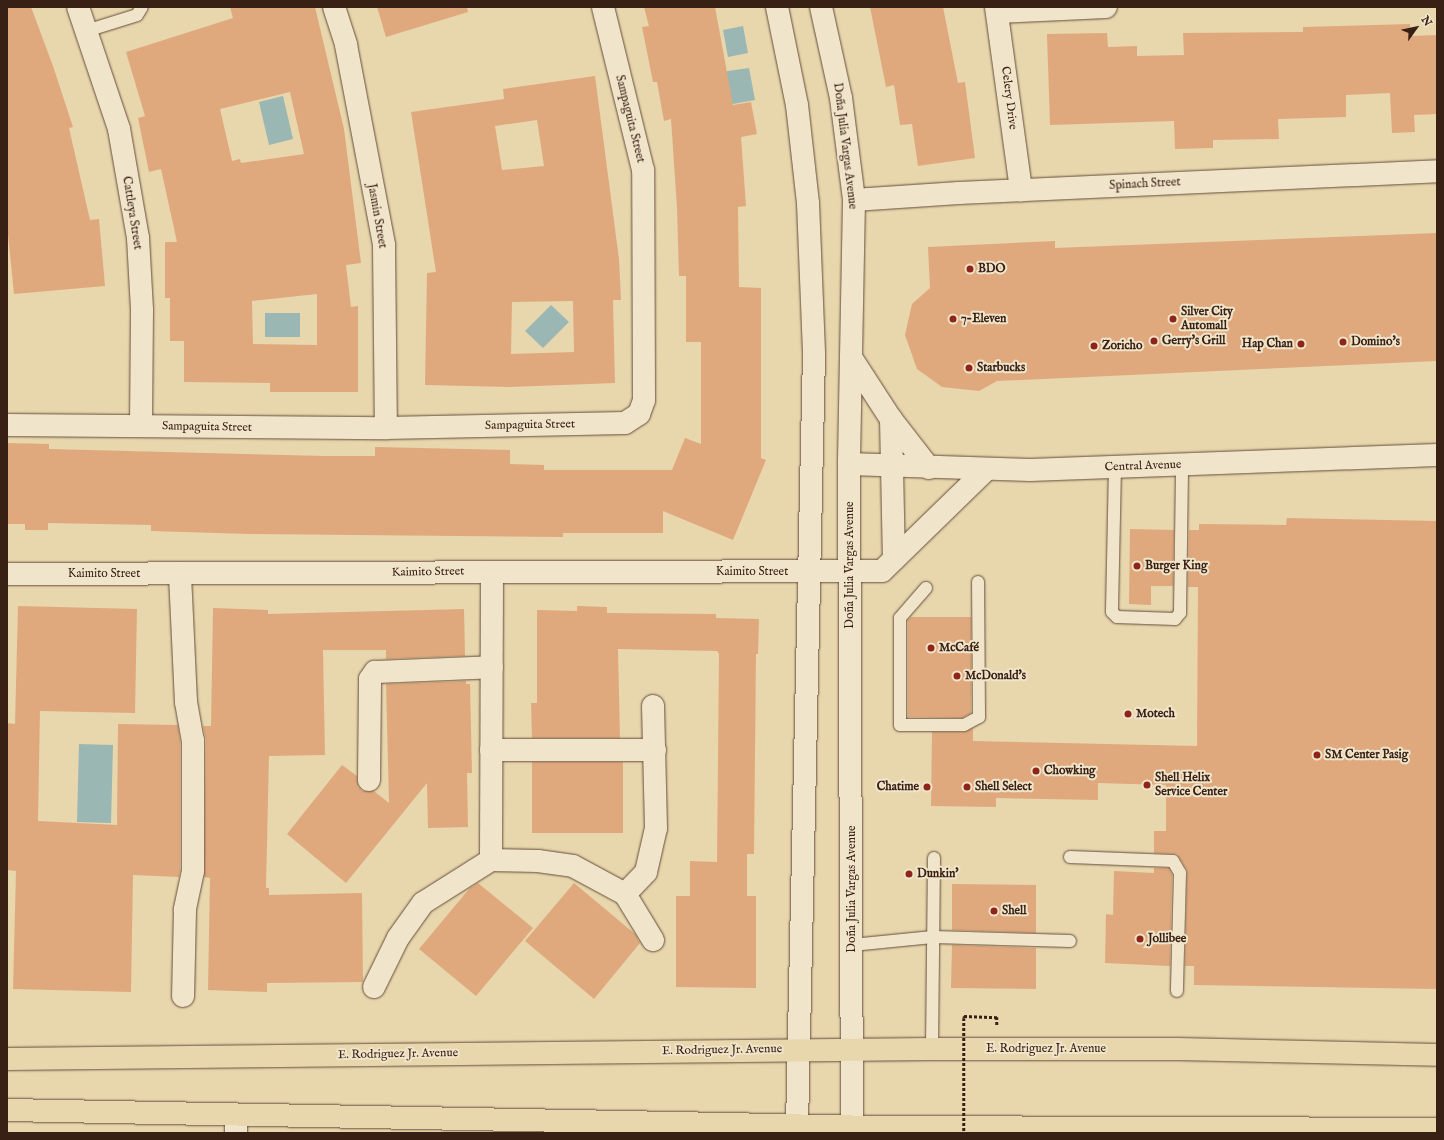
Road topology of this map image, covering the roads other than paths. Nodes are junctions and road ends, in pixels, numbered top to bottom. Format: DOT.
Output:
graph roads {
  1 [pos="78,7"];
  2 [pos="142,7"];
  3 [pos="334,7"];
  4 [pos="603,7"];
  5 [pos="777,7"];
  6 [pos="821,7"];
  7 [pos="1106,7"];
  8 [pos="997,10"];
  9 [pos="86,31"];
  10 [pos="1437,171"];
  11 [pos="1021,190"];
  12 [pos="854,200"];
  13 [pos="852,359"];
  14 [pos="891,418"];
  15 [pos="7,425"];
  16 [pos="142,426"];
  17 [pos="386,428"];
  18 [pos="1437,455"];
  19 [pos="849,464"];
  20 [pos="1182,465"];
  21 [pos="892,466"];
  22 [pos="1115,467"];
  23 [pos="929,468"];
  24 [pos="986,470"];
  25 [pos="894,559"];
  26 [pos="850,571"];
  27 [pos="492,572"];
  28 [pos="809,572"];
  29 [pos="7,574"];
  30 [pos="180,575"];
  31 [pos="978,582"];
  32 [pos="926,588"];
  33 [pos="492,667"];
  34 [pos="653,706"];
  35 [pos="491,750"];
  36 [pos="655,750"];
  37 [pos="368,780"];
  38 [pos="1070,857"];
  39 [pos="934,858"];
  40 [pos="491,860"];
  41 [pos="625,894"];
  42 [pos="933,937"];
  43 [pos="653,940"];
  44 [pos="1070,941"];
  45 [pos="852,945"];
  46 [pos="374,987"];
  47 [pos="1177,991"];
  48 [pos="183,996"];
  49 [pos="932,1049"];
  50 [pos="798,1050"];
  51 [pos="852,1050"];
  52 [pos="1437,1055"];
  53 [pos="7,1059"];
  54 [pos="7,1110"];
  55 [pos="236,1124"];
  56 [pos="852,1126"];
  57 [pos="797,1129"];
  58 [pos="1437,1129"];
  1 -- 9 [label="street, Cattleya Street"];
  2 -- 9 [label="lane"];
  3 -- 17 [label="street, Jasmin Street"];
  4 -- 17 [label="street, Sampaguita Street"];
  5 -- 28 [label="street"];
  6 -- 12 [label="street, Doña Julia Vargas Avenue"];
  7 -- 8 [label="street"];
  8 -- 11 [label="street, Celery Drive"];
  9 -- 16 [label="street, Cattleya Street"];
  10 -- 11 [label="street, Spinach Street"];
  11 -- 12 [label="street, Spinach Street"];
  12 -- 13 [label="street, Doña Julia Vargas Avenue"];
  13 -- 14 [label="street"];
  13 -- 19 [label="street, Doña Julia Vargas Avenue"];
  14 -- 21 [label="street"];
  14 -- 23 [label="street"];
  15 -- 16 [label="street, Sampaguita Street"];
  16 -- 17 [label="street, Sampaguita Street"];
  18 -- 20 [label="street, Central Avenue"];
  19 -- 21 [label="street, Central Avenue"];
  19 -- 26 [label="street, Doña Julia Vargas Avenue"];
  20 -- 22 [label="street, Central Avenue"];
  20 -- 22 [label="lane"];
  21 -- 23 [label="street, Central Avenue"];
  21 -- 25 [label="street"];
  22 -- 24 [label="street, Central Avenue"];
  23 -- 24 [label="street, Central Avenue"];
  24 -- 25 [label="street, Kaimito Street"];
  25 -- 26 [label="street, Kaimito Street"];
  26 -- 28 [label="street, Kaimito Street"];
  26 -- 45 [label="street, Doña Julia Vargas Avenue"];
  27 -- 28 [label="street, Kaimito Street"];
  27 -- 30 [label="street, Kaimito Street"];
  27 -- 33 [label="street"];
  28 -- 50 [label="street"];
  29 -- 30 [label="street, Kaimito Street"];
  30 -- 48 [label="street"];
  31 -- 32 [label="lane"];
  33 -- 35 [label="street"];
  33 -- 37 [label="street"];
  34 -- 36 [label="street"];
  35 -- 36 [label="street"];
  35 -- 40 [label="street"];
  36 -- 41 [label="street"];
  38 -- 47 [label="lane"];
  39 -- 42 [label="lane"];
  40 -- 41 [label="street"];
  40 -- 46 [label="street"];
  41 -- 43 [label="street"];
  42 -- 44 [label="lane"];
  42 -- 45 [label="lane"];
  42 -- 49 [label="lane"];
  45 -- 51 [label="street, Doña Julia Vargas Avenue"];
  49 -- 51 [label="main road, E. Rodriguez Jr. Avenue"];
  49 -- 52 [label="main road, E. Rodriguez Jr. Avenue"];
  50 -- 51 [label="main road, E. Rodriguez Jr. Avenue"];
  50 -- 53 [label="main road, E. Rodriguez Jr. Avenue"];
  50 -- 57 [label="street"];
  51 -- 56 [label="street, Doña Julia Vargas Avenue"];
  54 -- 55 [label="main road"];
  55 -- 57 [label="main road"];
  56 -- 57 [label="main road"];
  56 -- 58 [label="main road"];
}
